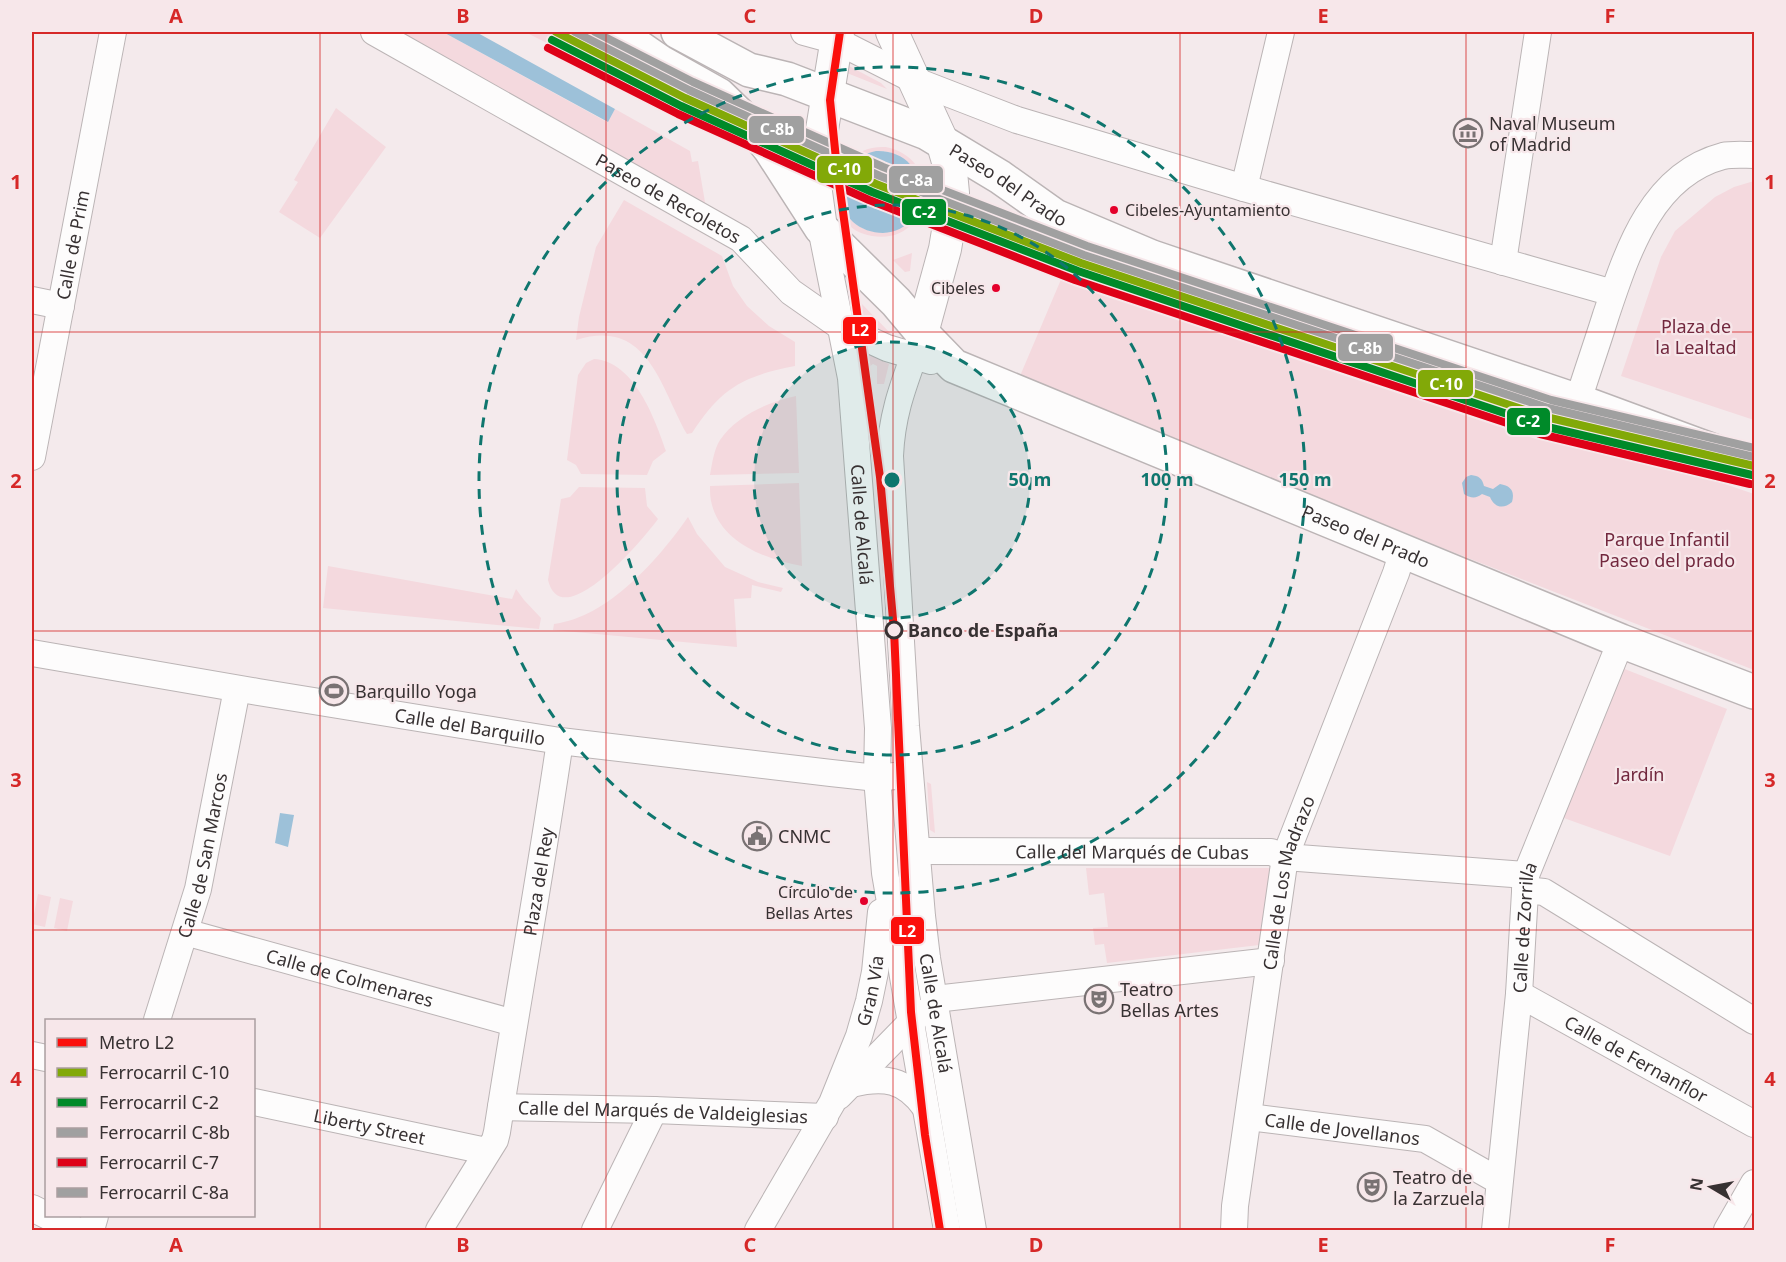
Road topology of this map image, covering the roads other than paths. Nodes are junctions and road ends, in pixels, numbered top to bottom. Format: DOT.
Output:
graph roads {
  1 [pos="113,32"];
  2 [pos="374,32"];
  3 [pos="617,32"];
  4 [pos="678,32"];
  5 [pos="804,32"];
  6 [pos="892,32"];
  7 [pos="1281,32"];
  8 [pos="1538,32"];
  9 [pos="838,36"];
  10 [pos="916,81"];
  11 [pos="827,95"];
  12 [pos="1755,135"];
  13 [pos="942,141"];
  14 [pos="1755,155"];
  15 [pos="1724,156"];
  16 [pos="1244,188"];
  17 [pos="821,228"];
  18 [pos="1503,262"];
  19 [pos="1613,293"];
  20 [pos="32,300"];
  21 [pos="61,306"];
  22 [pos="841,327"];
  23 [pos="918,345"];
  24 [pos="1578,401"];
  25 [pos="32,457"];
  26 [pos="1755,466"];
  27 [pos="1403,551"];
  28 [pos="1622,641"];
  29 [pos="32,653"];
  30 [pos="237,689"];
  31 [pos="1755,692"];
  32 [pos="560,741"];
  33 [pos="910,774"];
  34 [pos="877,778"];
  35 [pos="916,851"];
  36 [pos="1285,857"];
  37 [pos="885,873"];
  38 [pos="1525,883"];
  39 [pos="185,932"];
  40 [pos="1271,961"];
  41 [pos="1519,994"];
  42 [pos="935,999"];
  43 [pos="157,1019"];
  44 [pos="910,1021"];
  45 [pos="1755,1021"];
  46 [pos="514,1023"];
  47 [pos="851,1084"];
  48 [pos="255,1102"];
  49 [pos="501,1107"];
  50 [pos="926,1107"];
  51 [pos="654,1110"];
  52 [pos="829,1110"];
  53 [pos="1249,1117"];
  54 [pos="1755,1124"];
  55 [pos="486,1151"];
  56 [pos="1499,1181"];
  57 [pos="1755,1183"];
  58 [pos="50,1217"];
  59 [pos="771,1219"];
  60 [pos="76,1230"];
  61 [pos="439,1230"];
  62 [pos="595,1230"];
  63 [pos="758,1230"];
  64 [pos="947,1230"];
  65 [pos="973,1230"];
  66 [pos="1234,1230"];
  67 [pos="1495,1230"];
  68 [pos="1727,1230"];
  1 -- 21 [label="street, Calle de Prim"];
  2 -- 22 [label="street, Paseo de Recoletos"];
  3 -- 17 [label="highway"];
  4 -- 11 [label="highway"];
  5 -- 9 [label="street"];
  6 -- 10 [label="main road"];
  7 -- 16 [label="street"];
  8 -- 18 [label="street"];
  9 -- 10 [label="street"];
  9 -- 11 [label="main road"];
  10 -- 13 [label="main road"];
  10 -- 16 [label="street"];
  11 -- 13 [label="highway, Paseo del Prado"];
  11 -- 17 [label="main road"];
  12 -- 15 [label="street"];
  13 -- 23 [label="main road"];
  13 -- 24 [label="highway, Paseo del Prado"];
  14 -- 15 [label="street"];
  15 -- 19 [label="street"];
  16 -- 18 [label="street"];
  17 -- 22 [label="street, Calle de Alcalá"];
  17 -- 23 [label="highway, Paseo del Prado"];
  18 -- 19 [label="street"];
  19 -- 24 [label="street"];
  20 -- 21 [label="street"];
  21 -- 25 [label="street, Calle de Prim"];
  22 -- 23 [label="street, Paseo de Recoletos"];
  22 -- 34 [label="street, Calle de Alcalá"];
  23 -- 27 [label="highway, Paseo del Prado"];
  23 -- 33 [label="street, Calle de Alcalá"];
  24 -- 26 [label="highway, Paseo del Prado"];
  27 -- 28 [label="highway, Paseo del Prado"];
  27 -- 36 [label="street, Calle de Los Madrazo"];
  28 -- 31 [label="highway, Paseo del Prado"];
  28 -- 38 [label="street, Calle de Zorrilla"];
  29 -- 30 [label="street, Calle del Barquillo"];
  30 -- 32 [label="street, Calle del Barquillo"];
  30 -- 39 [label="street, Calle de San Marcos"];
  32 -- 34 [label="street, Calle del Barquillo"];
  32 -- 46 [label="street, Plaza del Rey"];
  33 -- 34 [label="street, Calle del Barquillo"];
  33 -- 35 [label="street, Calle de Alcalá"];
  34 -- 37 [label="street, Calle de Alcalá"];
  35 -- 36 [label="street, Calle del Marqués de Cubas"];
  35 -- 42 [label="street, Calle de Alcalá"];
  36 -- 38 [label="street, Calle del Marqués de Cubas"];
  36 -- 40 [label="street, Calle de Los Madrazo"];
  37 -- 44 [label="street, Calle de Alcalá"];
  37 -- 52 [label="street, Gran Vía"];
  38 -- 41 [label="street, Calle de Zorrilla"];
  38 -- 45 [label="street, Calle del Marqués de Cubas"];
  39 -- 43 [label="street, Calle de San Marcos"];
  39 -- 46 [label="street, Calle de Colmenares"];
  40 -- 42 [label="street"];
  40 -- 53 [label="street, Calle de Los Madrazo"];
  41 -- 54 [label="street, Calle de Fernanflor"];
  41 -- 56 [label="street, Calle de Zorrilla"];
  42 -- 44 [label="street, Gran Vía"];
  42 -- 65 [label="street, Calle de Alcalá"];
  44 -- 47 [label="street, Gran Vía"];
  44 -- 50 [label="street, Calle de Alcalá"];
  46 -- 49 [label="street, Plaza del Rey"];
  47 -- 50 [label="street"];
  47 -- 52 [label="street, Gran Vía"];
  48 -- 55 [label="street, Liberty Street"];
  49 -- 51 [label="street, Calle del Marqués de Valdeiglesias"];
  49 -- 55 [label="street, Plaza del Rey"];
  50 -- 64 [label="street, Calle de Alcalá"];
  51 -- 52 [label="street, Calle del Marqués de Valdeiglesias"];
  51 -- 62 [label="street"];
  52 -- 59 [label="street, Gran Vía"];
  53 -- 56 [label="street, Calle de Jovellanos"];
  53 -- 66 [label="street, Calle de Los Madrazo"];
  55 -- 61 [label="street, Plaza del Rey"];
  56 -- 67 [label="street, Calle de Zorrilla"];
  57 -- 68 [label="street"];
  58 -- 60 [label="street"];
  59 -- 63 [label="street, Gran Vía"];
}
